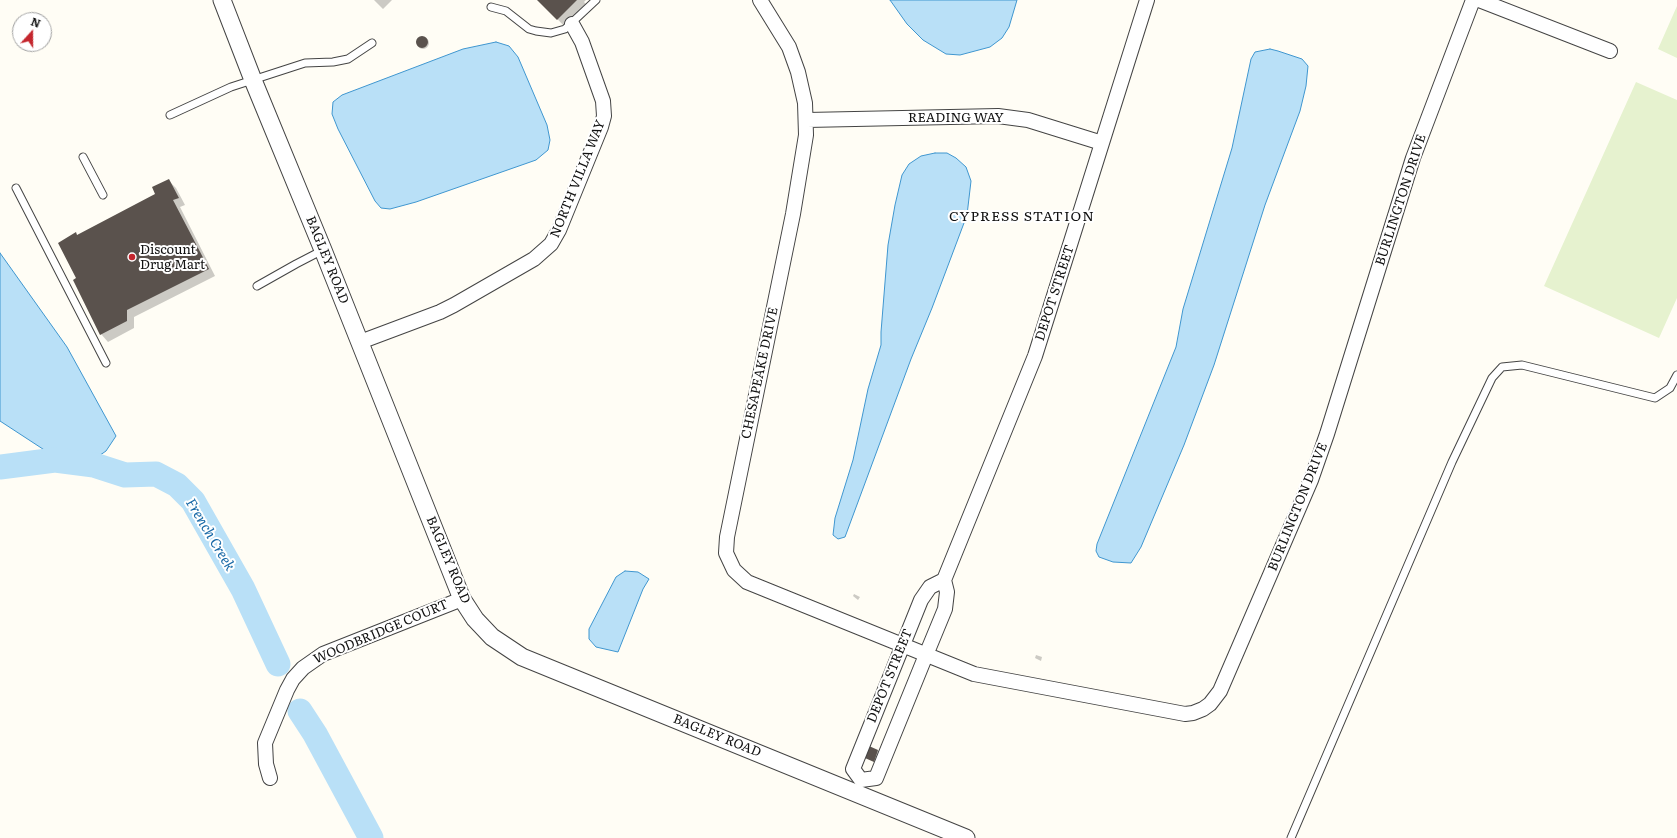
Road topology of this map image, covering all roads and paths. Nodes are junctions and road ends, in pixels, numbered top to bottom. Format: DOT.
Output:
graph roads {
  1 [pos="222,0"];
  2 [pos="596,0"];
  3 [pos="760,0"];
  4 [pos="1148,0"];
  5 [pos="1473,0"];
  6 [pos="1479,0"];
  7 [pos="491,7"];
  8 [pos="572,24"];
  9 [pos="372,43"];
  10 [pos="1610,51"];
  11 [pos="253,80"];
  12 [pos="170,115"];
  13 [pos="807,120"];
  14 [pos="1102,143"];
  15 [pos="83,157"];
  16 [pos="16,188"];
  17 [pos="103,195"];
  18 [pos="323,250"];
  19 [pos="257,286"];
  20 [pos="360,342"];
  21 [pos="106,363"];
  22 [pos="1677,375"];
  23 [pos="944,580"];
  24 [pos="462,599"];
  25 [pos="902,645"];
  26 [pos="926,655"];
  27 [pos="270,778"];
  28 [pos="858,786"];
  29 [pos="966,838"];
  30 [pos="1291,838"];
  1 -- 11 [label="street, BAGLEY ROAD"];
  2 -- 8 [label="lane"];
  3 -- 13 [label="street, CHESAPEAKE DRIVE"];
  4 -- 14 [label="street, DEPOT STREET"];
  5 -- 26 [label="street, BURLINGTON DRIVE"];
  6 -- 10 [label="street"];
  7 -- 8 [label="lane"];
  8 -- 20 [label="street, NORTH VILLA WAY"];
  9 -- 11 [label="lane"];
  11 -- 12 [label="lane"];
  11 -- 18 [label="street, BAGLEY ROAD"];
  13 -- 14 [label="street, READING WAY"];
  13 -- 25 [label="street, CHESAPEAKE DRIVE"];
  14 -- 23 [label="street, DEPOT STREET"];
  15 -- 17 [label="lane"];
  16 -- 21 [label="lane"];
  18 -- 19 [label="lane"];
  18 -- 20 [label="street, BAGLEY ROAD"];
  20 -- 24 [label="street, BAGLEY ROAD"];
  22 -- 30 [label="lane"];
  23 -- 25 [label="street, DEPOT STREET"];
  23 -- 26 [label="street, DEPOT STREET"];
  24 -- 27 [label="street, WOODBRIDGE COURT"];
  24 -- 28 [label="street, BAGLEY ROAD"];
  25 -- 26 [label="street, BURLINGTON DRIVE"];
  25 -- 28 [label="street, DEPOT STREET"];
  26 -- 28 [label="street, DEPOT STREET"];
  28 -- 29 [label="street, BAGLEY ROAD"];
}
